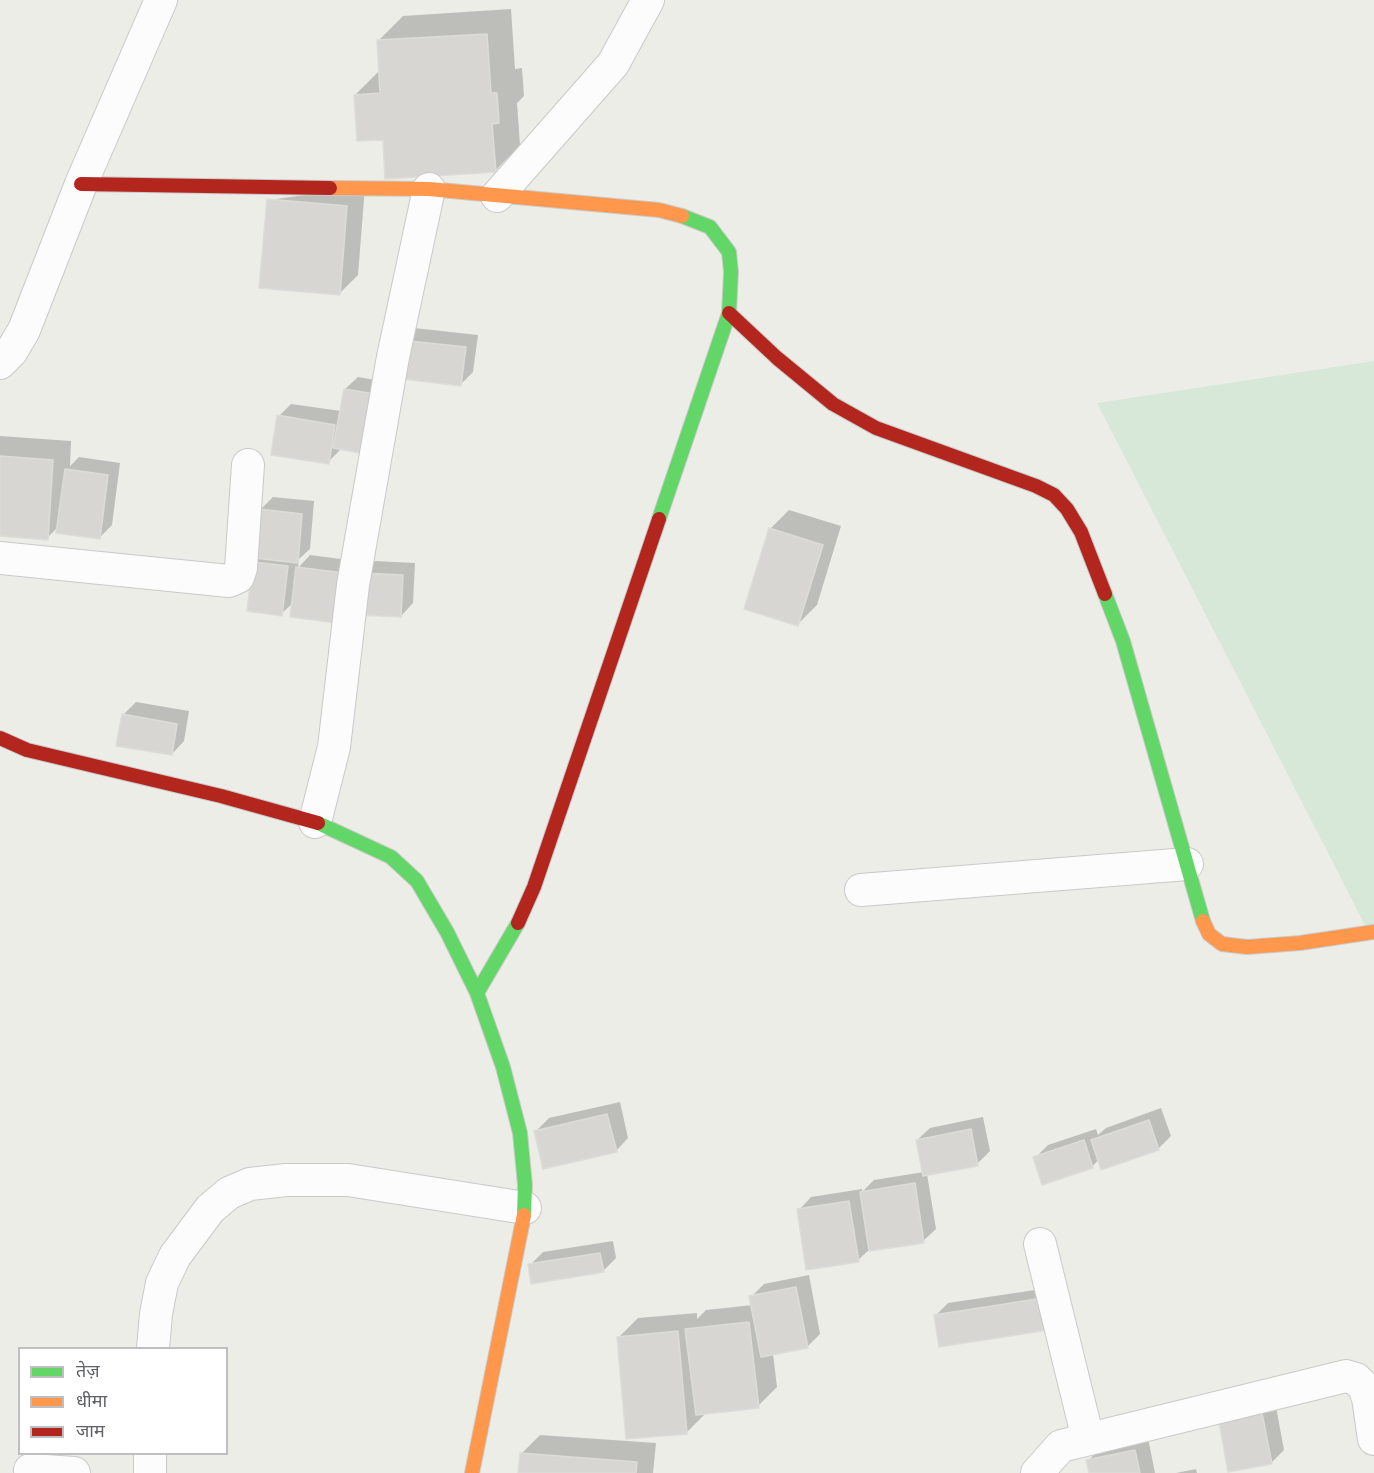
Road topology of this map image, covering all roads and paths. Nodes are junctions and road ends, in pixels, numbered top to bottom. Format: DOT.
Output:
graph roads {
  1 [pos="161,0"];
  2 [pos="648,0"];
  3 [pos="81,184"];
  4 [pos="429,189"];
  5 [pos="497,196"];
  6 [pos="729,313"];
  7 [pos="0,363"];
  8 [pos="248,465"];
  9 [pos="0,558"];
  10 [pos="0,738"];
  11 [pos="315,822"];
  12 [pos="1187,864"];
  13 [pos="861,890"];
  14 [pos="1374,932"];
  15 [pos="477,993"];
  16 [pos="525,1208"];
  17 [pos="1040,1244"];
  18 [pos="153,1347"];
  19 [pos="1088,1439"];
  20 [pos="1374,1440"];
  21 [pos="150,1455"];
  22 [pos="30,1470"];
  23 [pos="74,1473"];
  24 [pos="150,1473"];
  25 [pos="472,1473"];
  26 [pos="1037,1473"];
  1 -- 3 [label="street"];
  2 -- 5 [label="street"];
  3 -- 4 [label="street"];
  3 -- 7 [label="street"];
  4 -- 5 [label="street"];
  4 -- 11 [label="street"];
  5 -- 6 [label="street"];
  6 -- 12 [label="street"];
  6 -- 15 [label="street"];
  8 -- 9 [label="street"];
  10 -- 11 [label="street"];
  11 -- 15 [label="street"];
  12 -- 13 [label="street"];
  12 -- 14 [label="street"];
  15 -- 16 [label="street"];
  16 -- 18 [label="street"];
  16 -- 25 [label="street"];
  17 -- 19 [label="street"];
  19 -- 20 [label="street"];
  19 -- 26 [label="street"];
  21 -- 24 [label="street"];
  22 -- 23 [label="street"];
}
